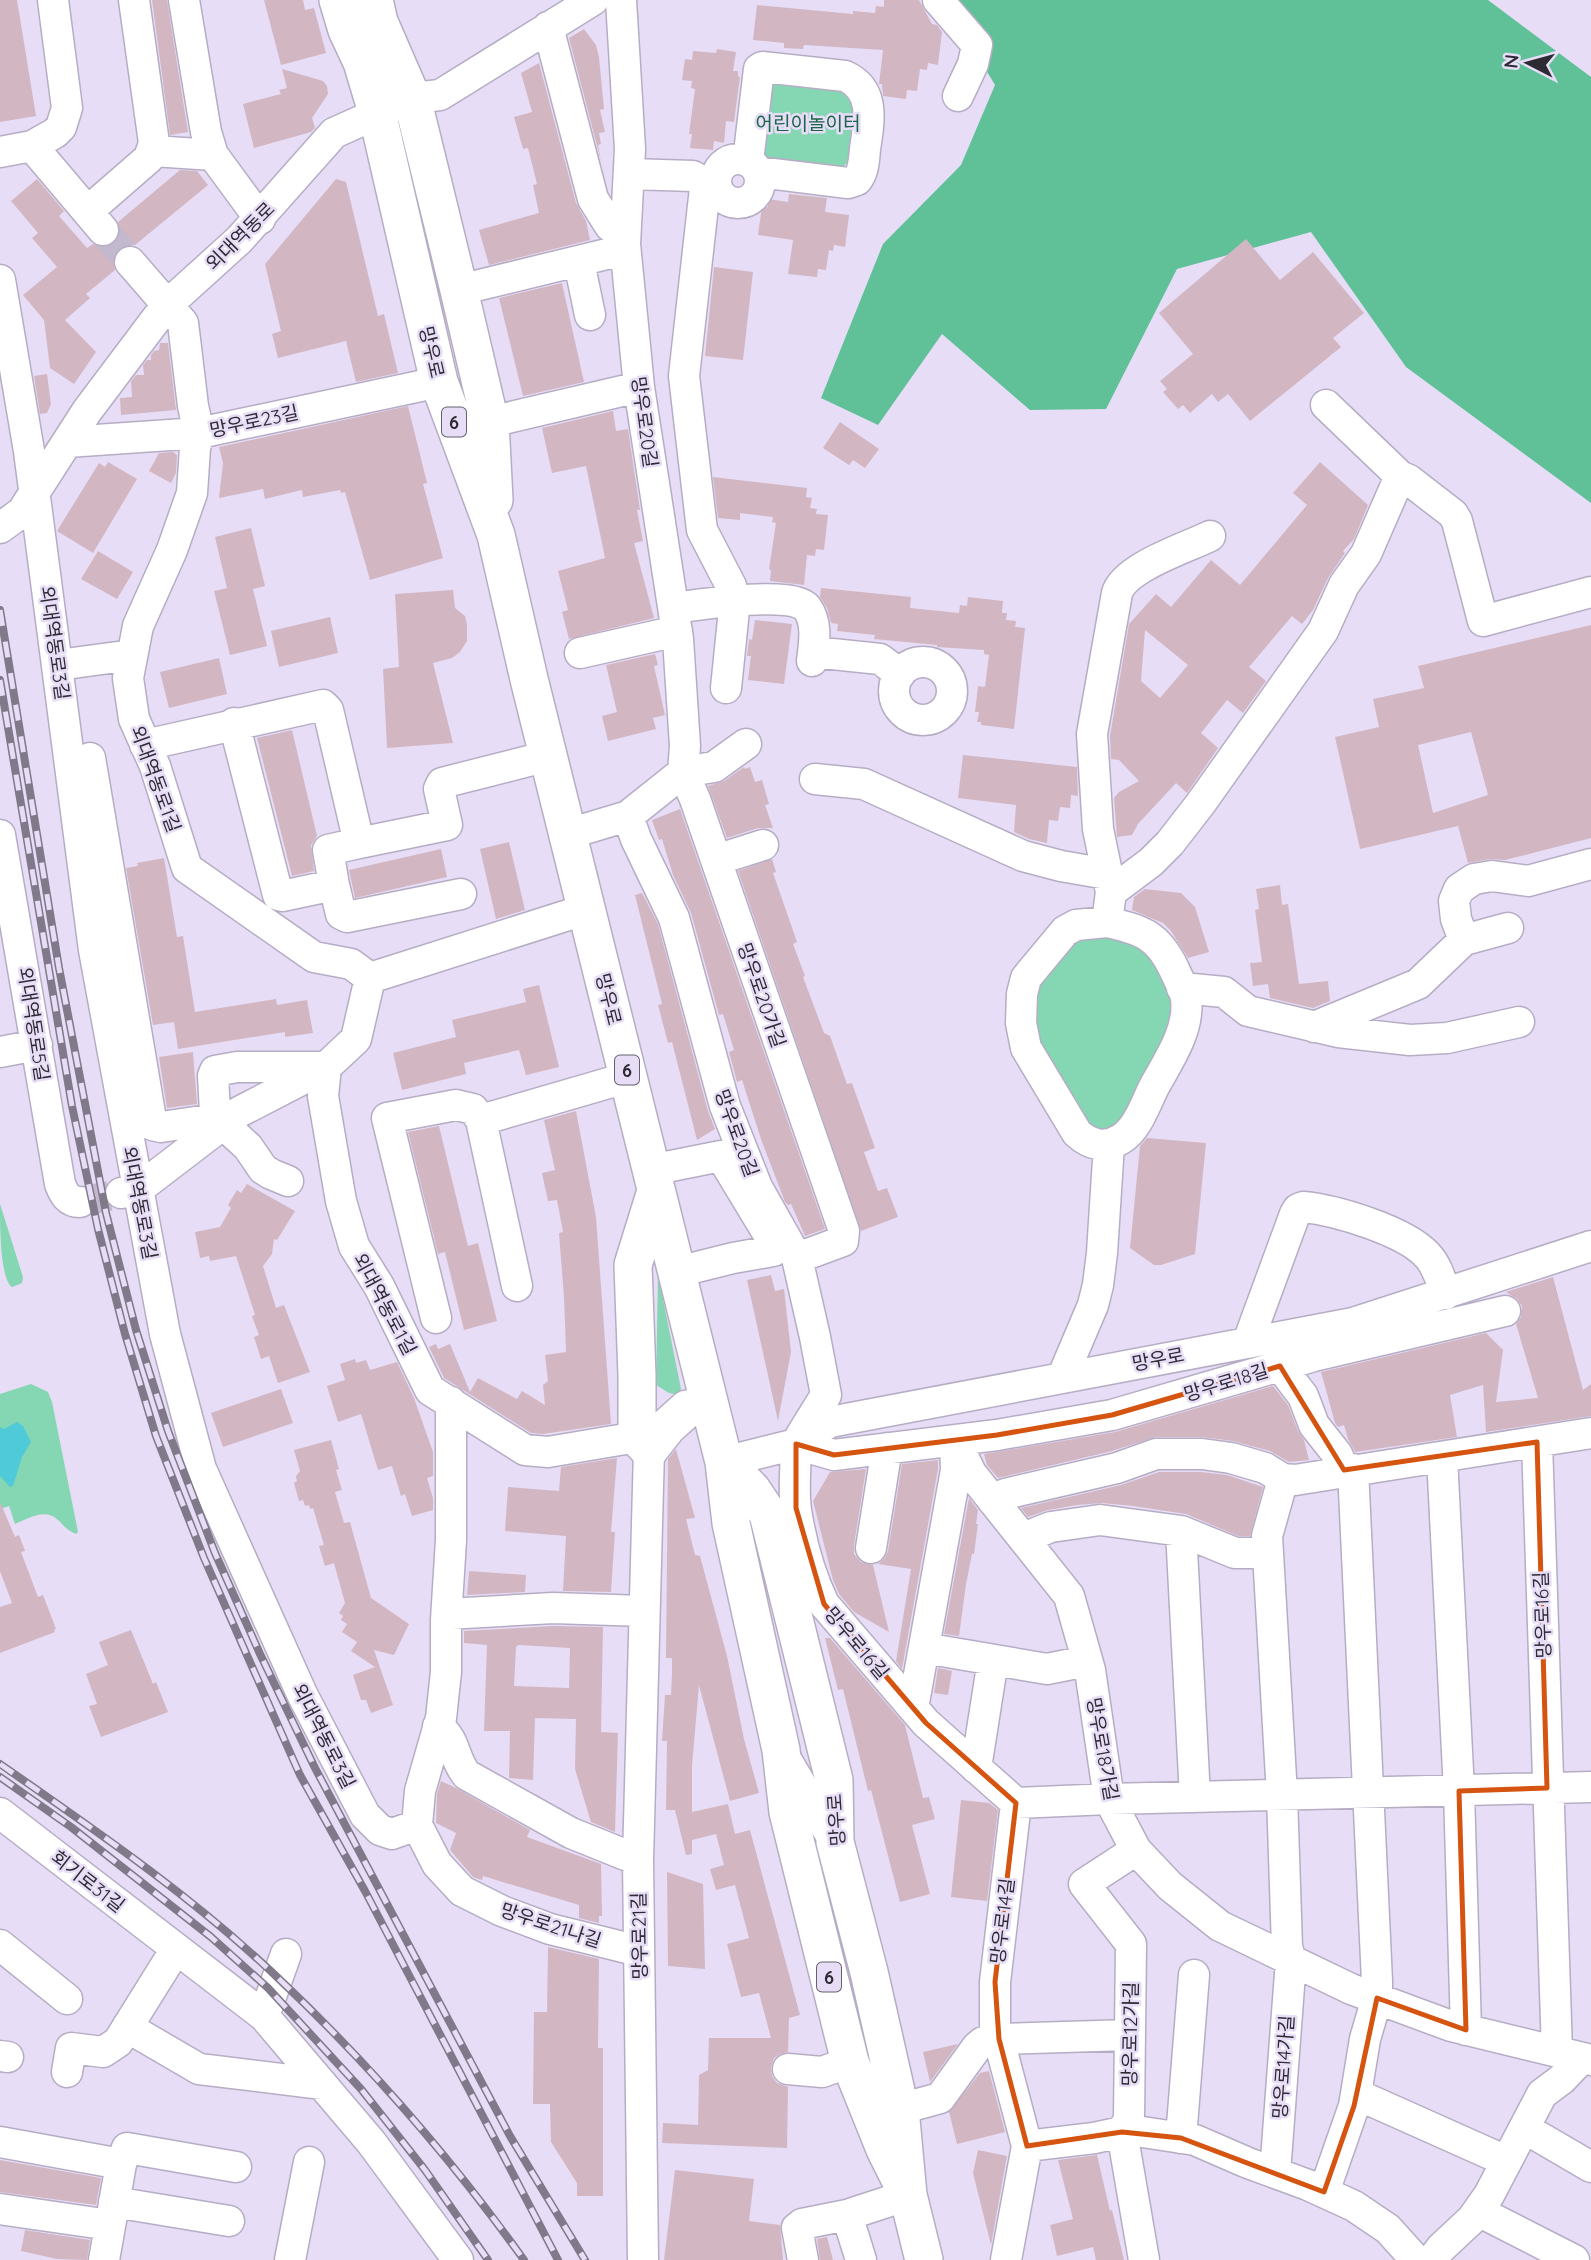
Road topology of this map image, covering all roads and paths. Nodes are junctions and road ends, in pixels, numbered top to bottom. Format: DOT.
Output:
graph roads {
  1 [pos="52,0"];
  2 [pos="134,0"];
  3 [pos="184,0"];
  4 [pos="338,0"];
  5 [pos="374,0"];
  6 [pos="593,0"];
  7 [pos="621,0"];
  8 [pos="939,0"];
  9 [pos="548,27"];
  10 [pos="958,96"];
  11 [pos="412,98"];
  12 [pos="377,112"];
  13 [pos="32,146"];
  14 [pos="153,151"];
  15 [pos="0,152"];
  16 [pos="213,155"];
  17 [pos="388,162"];
  18 [pos="753,167"];
  19 [pos="630,174"];
  20 [pos="711,188"];
  21 [pos="260,219"];
  22 [pos="130,262"];
  23 [pos="579,262"];
  24 [pos="0,280"];
  25 [pos="459,290"];
  26 [pos="166,306"];
  27 [pos="590,315"];
  28 [pos="439,382"];
  29 [pos="639,387"];
  30 [pos="1326,405"];
  31 [pos="490,422"];
  32 [pos="200,433"];
  33 [pos="67,442"];
  34 [pos="1400,476"];
  35 [pos="34,494"];
  36 [pos="0,528"];
  37 [pos="496,535"];
  38 [pos="1210,536"];
  39 [pos="1591,592"];
  40 [pos="735,600"];
  41 [pos="675,620"];
  42 [pos="580,653"];
  43 [pos="132,655"];
  44 [pos="66,664"];
  45 [pos="900,674"];
  46 [pos="726,688"];
  47 [pos="234,723"];
  48 [pos="145,744"];
  49 [pos="746,744"];
  50 [pos="548,756"];
  51 [pos="683,772"];
  52 [pos="815,779"];
  53 [pos="628,816"];
  54 [pos="568,834"];
  55 [pos="0,835"];
  56 [pos="359,843"];
  57 [pos="763,845"];
  58 [pos="716,860"];
  59 [pos="1591,864"];
  60 [pos="1109,883"];
  61 [pos="334,885"];
  62 [pos="461,894"];
  63 [pos="587,909"];
  64 [pos="1107,922"];
  65 [pos="1508,928"];
  66 [pos="1464,940"];
  67 [pos="370,978"];
  68 [pos="1182,988"];
  69 [pos="1519,1022"];
  70 [pos="1314,1027"];
  71 [pos="37,1045"];
  72 [pos="0,1052"];
  73 [pos="326,1067"];
  74 [pos="629,1077"];
  75 [pos="481,1120"];
  76 [pos="223,1124"];
  77 [pos="1109,1144"];
  78 [pos="266,1177"];
  79 [pos="654,1180"];
  80 [pos="128,1192"];
  81 [pos="80,1202"];
  82 [pos="1591,1246"];
  83 [pos="797,1258"];
  84 [pos="677,1272"];
  85 [pos="517,1286"];
  86 [pos="1446,1294"];
  87 [pos="1504,1311"];
  88 [pos="436,1318"];
  89 [pos="1248,1342"];
  90 [pos="1280,1366"];
  91 [pos="637,1376"];
  92 [pos="1062,1378"];
  93 [pos="451,1402"];
  94 [pos="699,1406"];
  95 [pos="1591,1433"];
  96 [pos="955,1440"];
  97 [pos="1537,1442"];
  98 [pos="643,1443"];
  99 [pos="796,1444"];
  100 [pos="887,1448"];
  101 [pos="1442,1457"];
  102 [pos="724,1462"];
  103 [pos="1349,1470"];
  104 [pos="1283,1479"];
  105 [pos="993,1501"];
  106 [pos="1181,1531"];
  107 [pos="1023,1538"];
  108 [pos="871,1548"];
  109 [pos="1268,1553"];
  110 [pos="644,1611"];
  111 [pos="447,1614"];
  112 [pos="924,1648"];
  113 [pos="993,1660"];
  114 [pos="1087,1661"];
  115 [pos="913,1708"];
  116 [pos="438,1726"];
  117 [pos="780,1750"];
  118 [pos="976,1768"];
  119 [pos="1591,1787"];
  120 [pos="1547,1788"];
  121 [pos="1459,1791"];
  122 [pos="1369,1794"];
  123 [pos="1282,1796"];
  124 [pos="1195,1797"];
  125 [pos="1109,1799"];
  126 [pos="1016,1803"];
  127 [pos="2,1820"];
  128 [pos="417,1825"];
  129 [pos="835,1842"];
  130 [pos="1136,1850"];
  131 [pos="638,1860"];
  132 [pos="0,1945"];
  133 [pos="176,1949"];
  134 [pos="639,1951"];
  135 [pos="286,1954"];
  136 [pos="1291,1960"];
  137 [pos="1194,1975"];
  138 [pos="1377,1998"];
  139 [pos="67,1999"];
  140 [pos="264,2016"];
  141 [pos="127,2027"];
  142 [pos="1466,2030"];
  143 [pos="1129,2035"];
  144 [pos="999,2039"];
  145 [pos="1576,2056"];
  146 [pos="850,2062"];
  147 [pos="788,2069"];
  148 [pos="66,2073"];
  149 [pos="322,2084"];
  150 [pos="1356,2094"];
  151 [pos="900,2109"];
  152 [pos="1524,2128"];
  153 [pos="1122,2132"];
  154 [pos="1181,2138"];
  155 [pos="0,2141"];
  156 [pos="1027,2146"];
  157 [pos="1506,2161"];
  158 [pos="309,2162"];
  159 [pos="121,2164"];
  160 [pos="236,2167"];
  161 [pos="1591,2167"];
  162 [pos="1275,2173"];
  163 [pos="1324,2192"];
  164 [pos="908,2195"];
  165 [pos="0,2209"];
  166 [pos="1478,2211"];
  167 [pos="112,2213"];
  168 [pos="848,2215"];
  169 [pos="229,2221"];
  170 [pos="435,2231"];
  171 [pos="1011,2259"];
  172 [pos="104,2260"];
  173 [pos="290,2260"];
  174 [pos="427,2260"];
  175 [pos="458,2260"];
  176 [pos="643,2260"];
  177 [pos="803,2260"];
  178 [pos="861,2260"];
  179 [pos="924,2260"];
  180 [pos="1144,2260"];
  181 [pos="1416,2260"];
  182 [pos="1432,2260"];
  183 [pos="1574,2260"];
  1 -- 13 [label="street"];
  2 -- 14 [label="street"];
  3 -- 16 [label="street"];
  4 -- 12 [label="main road, 망우로 / 6"];
  5 -- 11 [label="main road, 망우로 / 6"];
  6 -- 9 [label="street, 외대역동로"];
  7 -- 19 [label="street, 망우로20길"];
  8 -- 10 [label="street"];
  9 -- 11 [label="street, 외대역동로"];
  9 -- 23 [label="street"];
  11 -- 12 [label="street, 외대역동로"];
  11 -- 17 [label="street"];
  11 -- 25 [label="main road, 망우로 / 6"];
  12 -- 17 [label="main road, 망우로 / 6"];
  12 -- 21 [label="street, 외대역동로"];
  13 -- 14 [label="street"];
  13 -- 15 [label="street"];
  14 -- 16 [label="street"];
  16 -- 21 [label="street"];
  17 -- 28 [label="main road, 망우로 / 6"];
  18 -- 18 [label="street"];
  18 -- 20 [label="street"];
  19 -- 20 [label="street"];
  19 -- 29 [label="street, 망우로20길"];
  20 -- 40 [label="street"];
  21 -- 26 [label="street, 외대역동로"];
  22 -- 26 [label="street, 외대역동로1길"];
  23 -- 25 [label="street"];
  23 -- 27 [label="street"];
  24 -- 35 [label="street, 외대역동로3길"];
  25 -- 31 [label="main road, 망우로 / 6"];
  26 -- 32 [label="street, 외대역동로1길"];
  26 -- 33 [label="street, 외대역동로"];
  28 -- 32 [label="street, 망우로23길"];
  28 -- 37 [label="main road, 망우로 / 6"];
  29 -- 31 [label="street"];
  29 -- 41 [label="street, 망우로20길"];
  30 -- 34 [label="street"];
  31 -- 37 [label="main road, 망우로 / 6"];
  32 -- 33 [label="street, 망우로23길"];
  32 -- 43 [label="street, 외대역동로1길"];
  33 -- 35 [label="street, 외대역동로"];
  34 -- 39 [label="street"];
  34 -- 60 [label="street"];
  35 -- 36 [label="street, 외대역동로"];
  35 -- 44 [label="street, 외대역동로3길"];
  37 -- 50 [label="main road, 망우로 / 6"];
  38 -- 60 [label="street"];
  40 -- 41 [label="street"];
  40 -- 45 [label="street"];
  40 -- 46 [label="street"];
  41 -- 42 [label="street"];
  41 -- 51 [label="street, 망우로20길"];
  43 -- 44 [label="street"];
  43 -- 48 [label="street, 외대역동로1길"];
  44 -- 73 [label="street"];
  44 -- 80 [label="street, 외대역동로3길"];
  47 -- 48 [label="street"];
  47 -- 56 [label="street"];
  47 -- 61 [label="street"];
  48 -- 67 [label="street, 외대역동로1길"];
  49 -- 51 [label="street"];
  50 -- 54 [label="main road, 망우로 / 6"];
  50 -- 56 [label="street"];
  51 -- 53 [label="street"];
  51 -- 58 [label="street, 망우로20가길"];
  52 -- 60 [label="street"];
  53 -- 54 [label="street"];
  53 -- 83 [label="street, 망우로20길"];
  54 -- 63 [label="main road, 망우로 / 6"];
  55 -- 71 [label="street, 외대역동로5길"];
  56 -- 61 [label="street"];
  57 -- 58 [label="street"];
  58 -- 83 [label="street, 망우로20가길"];
  59 -- 66 [label="street"];
  60 -- 64 [label="street"];
  61 -- 62 [label="street"];
  63 -- 67 [label="street"];
  63 -- 74 [label="main road, 망우로 / 6"];
  64 -- 68 [label="street"];
  64 -- 77 [label="street"];
  65 -- 66 [label="street"];
  66 -- 70 [label="street"];
  67 -- 73 [label="street"];
  68 -- 70 [label="street"];
  68 -- 77 [label="street"];
  69 -- 70 [label="street"];
  71 -- 72 [label="street"];
  71 -- 81 [label="street, 외대역동로5길"];
  73 -- 76 [label="street"];
  73 -- 93 [label="street, 외대역동로1길"];
  74 -- 75 [label="street"];
  74 -- 79 [label="main road, 망우로 / 6"];
  75 -- 85 [label="street"];
  75 -- 88 [label="street"];
  76 -- 78 [label="street"];
  76 -- 80 [label="street"];
  77 -- 92 [label="street"];
  79 -- 84 [label="main road, 망우로 / 6"];
  79 -- 84 [label="street"];
  79 -- 91 [label="main road"];
  80 -- 128 [label="street, 외대역동로3길"];
  82 -- 86 [label="street, 망우로"];
  83 -- 99 [label="street, 망우로20길"];
  84 -- 94 [label="main road, 망우로 / 6"];
  86 -- 89 [label="street, 망우로"];
  86 -- 89 [label="street"];
  87 -- 90 [label="street"];
  89 -- 92 [label="street, 망우로"];
  90 -- 96 [label="street, 망우로18길"];
  90 -- 103 [label="street, 망우로18길"];
  91 -- 94 [label="main road"];
  91 -- 98 [label="main road"];
  92 -- 99 [label="street, 망우로"];
  93 -- 98 [label="street, 외대역동로1길"];
  93 -- 111 [label="street"];
  94 -- 98 [label="main road"];
  94 -- 102 [label="main road, 망우로 / 6"];
  95 -- 97 [label="street"];
  96 -- 100 [label="street, 망우로18길"];
  96 -- 105 [label="street, 망우로18가길"];
  96 -- 112 [label="street"];
  97 -- 101 [label="street"];
  97 -- 120 [label="street, 망우로16길"];
  98 -- 110 [label="street, 망우로21길"];
  99 -- 100 [label="street, 망우로18길"];
  99 -- 102 [label="street, 망우로"];
  99 -- 115 [label="street, 망우로16길"];
  100 -- 108 [label="street"];
  101 -- 103 [label="street"];
  101 -- 121 [label="street"];
  102 -- 117 [label="main road, 망우로 / 6"];
  102 -- 129 [label="main road, 망우로 / 6"];
  103 -- 104 [label="street"];
  103 -- 122 [label="street"];
  104 -- 105 [label="street"];
  104 -- 109 [label="street"];
  105 -- 107 [label="street, 망우로18가길"];
  106 -- 107 [label="street"];
  106 -- 109 [label="street"];
  106 -- 124 [label="street"];
  107 -- 114 [label="street, 망우로18가길"];
  109 -- 123 [label="street"];
  110 -- 111 [label="street"];
  110 -- 131 [label="street, 망우로21길"];
  111 -- 116 [label="street"];
  112 -- 113 [label="street"];
  112 -- 115 [label="street"];
  113 -- 114 [label="street"];
  113 -- 118 [label="street"];
  114 -- 125 [label="street, 망우로18가길"];
  115 -- 118 [label="street, 망우로16길"];
  116 -- 128 [label="street"];
  116 -- 131 [label="street"];
  117 -- 129 [label="street"];
  117 -- 146 [label="main road, 망우로 / 6"];
  118 -- 126 [label="street, 망우로16길"];
  119 -- 120 [label="street"];
  120 -- 121 [label="street"];
  120 -- 145 [label="street"];
  121 -- 122 [label="street"];
  121 -- 142 [label="street"];
  122 -- 123 [label="street"];
  122 -- 138 [label="street"];
  123 -- 124 [label="street"];
  123 -- 136 [label="street"];
  124 -- 125 [label="street"];
  125 -- 126 [label="street"];
  125 -- 130 [label="street, 망우로18가길"];
  126 -- 144 [label="street, 망우로14길"];
  127 -- 133 [label="street, 회기로31길"];
  128 -- 134 [label="street, 망우로21나길"];
  129 -- 151 [label="main road, 망우로 / 6"];
  130 -- 136 [label="street, 망우로18가길"];
  130 -- 143 [label="street, 망우로12가길"];
  131 -- 134 [label="street, 망우로21길"];
  132 -- 139 [label="street"];
  133 -- 140 [label="street, 회기로31길"];
  133 -- 141 [label="street"];
  134 -- 176 [label="street, 망우로21길"];
  135 -- 140 [label="street"];
  136 -- 138 [label="street, 망우로18가길"];
  136 -- 162 [label="street, 망우로14가길"];
  137 -- 154 [label="street"];
  138 -- 142 [label="street, 망우로18가길"];
  138 -- 150 [label="street"];
  140 -- 149 [label="street, 회기로31길"];
  141 -- 148 [label="street"];
  141 -- 149 [label="street"];
  142 -- 145 [label="street, 망우로18가길"];
  143 -- 144 [label="street"];
  143 -- 153 [label="street, 망우로12가길"];
  144 -- 151 [label="street"];
  144 -- 156 [label="street, 망우로14길"];
  145 -- 152 [label="street"];
  146 -- 147 [label="street"];
  146 -- 164 [label="main road, 망우로 / 6"];
  149 -- 170 [label="street, 회기로31길"];
  150 -- 157 [label="street"];
  150 -- 163 [label="street"];
  151 -- 164 [label="main road, 망우로 / 6"];
  152 -- 157 [label="street"];
  152 -- 161 [label="street"];
  153 -- 154 [label="street"];
  153 -- 156 [label="street"];
  153 -- 180 [label="street, 망우로12가길"];
  154 -- 162 [label="street"];
  155 -- 159 [label="street"];
  156 -- 171 [label="street, 망우로14길"];
  157 -- 166 [label="street"];
  158 -- 173 [label="street"];
  159 -- 160 [label="street"];
  159 -- 167 [label="street"];
  162 -- 163 [label="street"];
  163 -- 181 [label="street"];
  164 -- 168 [label="street"];
  164 -- 179 [label="main road, 망우로 / 6"];
  165 -- 167 [label="street"];
  166 -- 182 [label="street"];
  166 -- 183 [label="street"];
  167 -- 169 [label="street"];
  167 -- 172 [label="street"];
  168 -- 177 [label="street"];
  168 -- 178 [label="street"];
  170 -- 174 [label="street"];
  170 -- 175 [label="street, 회기로31길"];
}
